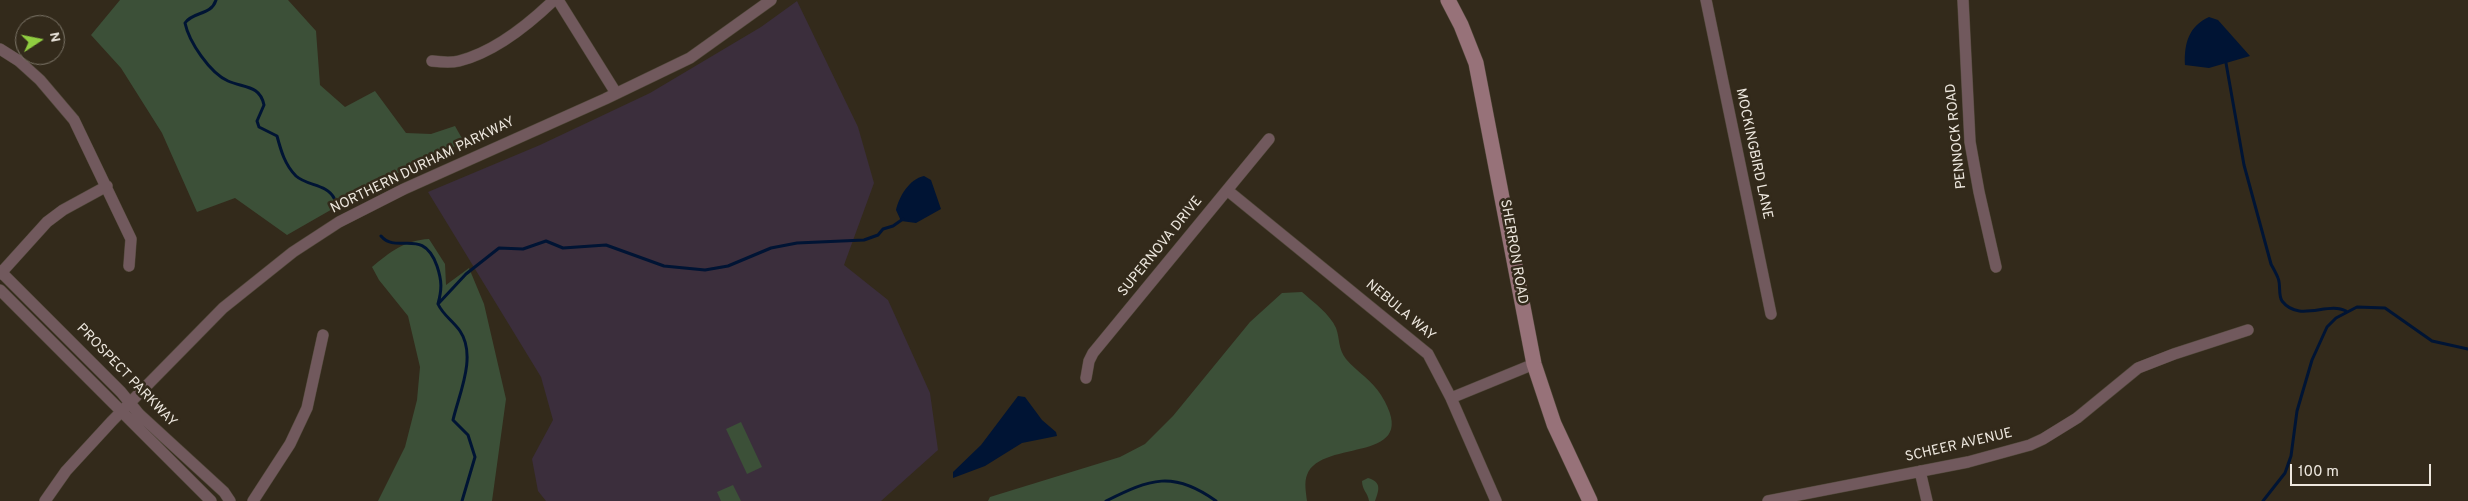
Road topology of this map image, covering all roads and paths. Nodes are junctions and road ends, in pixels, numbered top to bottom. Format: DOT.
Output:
graph roads {
  1 [pos="556,0"];
  2 [pos="771,0"];
  3 [pos="1448,0"];
  4 [pos="1706,0"];
  5 [pos="1963,0"];
  6 [pos="2,53"];
  7 [pos="432,61"];
  8 [pos="616,93"];
  9 [pos="1270,139"];
  10 [pos="107,186"];
  11 [pos="1227,190"];
  12 [pos="129,266"];
  13 [pos="1996,268"];
  14 [pos="1,272"];
  15 [pos="0,290"];
  16 [pos="1771,314"];
  17 [pos="2248,330"];
  18 [pos="323,335"];
  19 [pos="1534,364"];
  20 [pos="1086,378"];
  21 [pos="1451,398"];
  22 [pos="125,408"];
  23 [pos="1920,471"];
  24 [pos="45,501"];
  25 [pos="211,501"];
  26 [pos="230,501"];
  27 [pos="252,501"];
  28 [pos="1496,501"];
  29 [pos="1590,501"];
  30 [pos="1768,501"];
  31 [pos="1927,501"];
  1 -- 7 [label="street"];
  1 -- 8 [label="street"];
  2 -- 8 [label="street, NORTHERN DURHAM PARKWAY"];
  3 -- 19 [label="main road, SHERRON ROAD"];
  4 -- 16 [label="street, MOCKINGBIRD LANE"];
  5 -- 13 [label="street, PENNOCK ROAD"];
  6 -- 10 [label="street"];
  8 -- 22 [label="street, NORTHERN DURHAM PARKWAY"];
  9 -- 11 [label="street, SUPERNOVA DRIVE"];
  10 -- 12 [label="street"];
  10 -- 14 [label="street"];
  11 -- 20 [label="street, SUPERNOVA DRIVE"];
  11 -- 21 [label="street, NEBULA WAY"];
  14 -- 22 [label="street, PROSPECT PARKWAY"];
  15 -- 22 [label="street, PROSPECT PARKWAY"];
  17 -- 23 [label="street, SCHEER AVENUE"];
  18 -- 27 [label="street"];
  19 -- 21 [label="street"];
  19 -- 29 [label="main road, SHERRON ROAD"];
  21 -- 28 [label="street, NEBULA WAY"];
  22 -- 24 [label="street, NORTHERN DURHAM PARKWAY"];
  22 -- 25 [label="street, PROSPECT PARKWAY"];
  22 -- 26 [label="street, PROSPECT PARKWAY"];
  23 -- 30 [label="street, SCHEER AVENUE"];
  23 -- 31 [label="street"];
}
